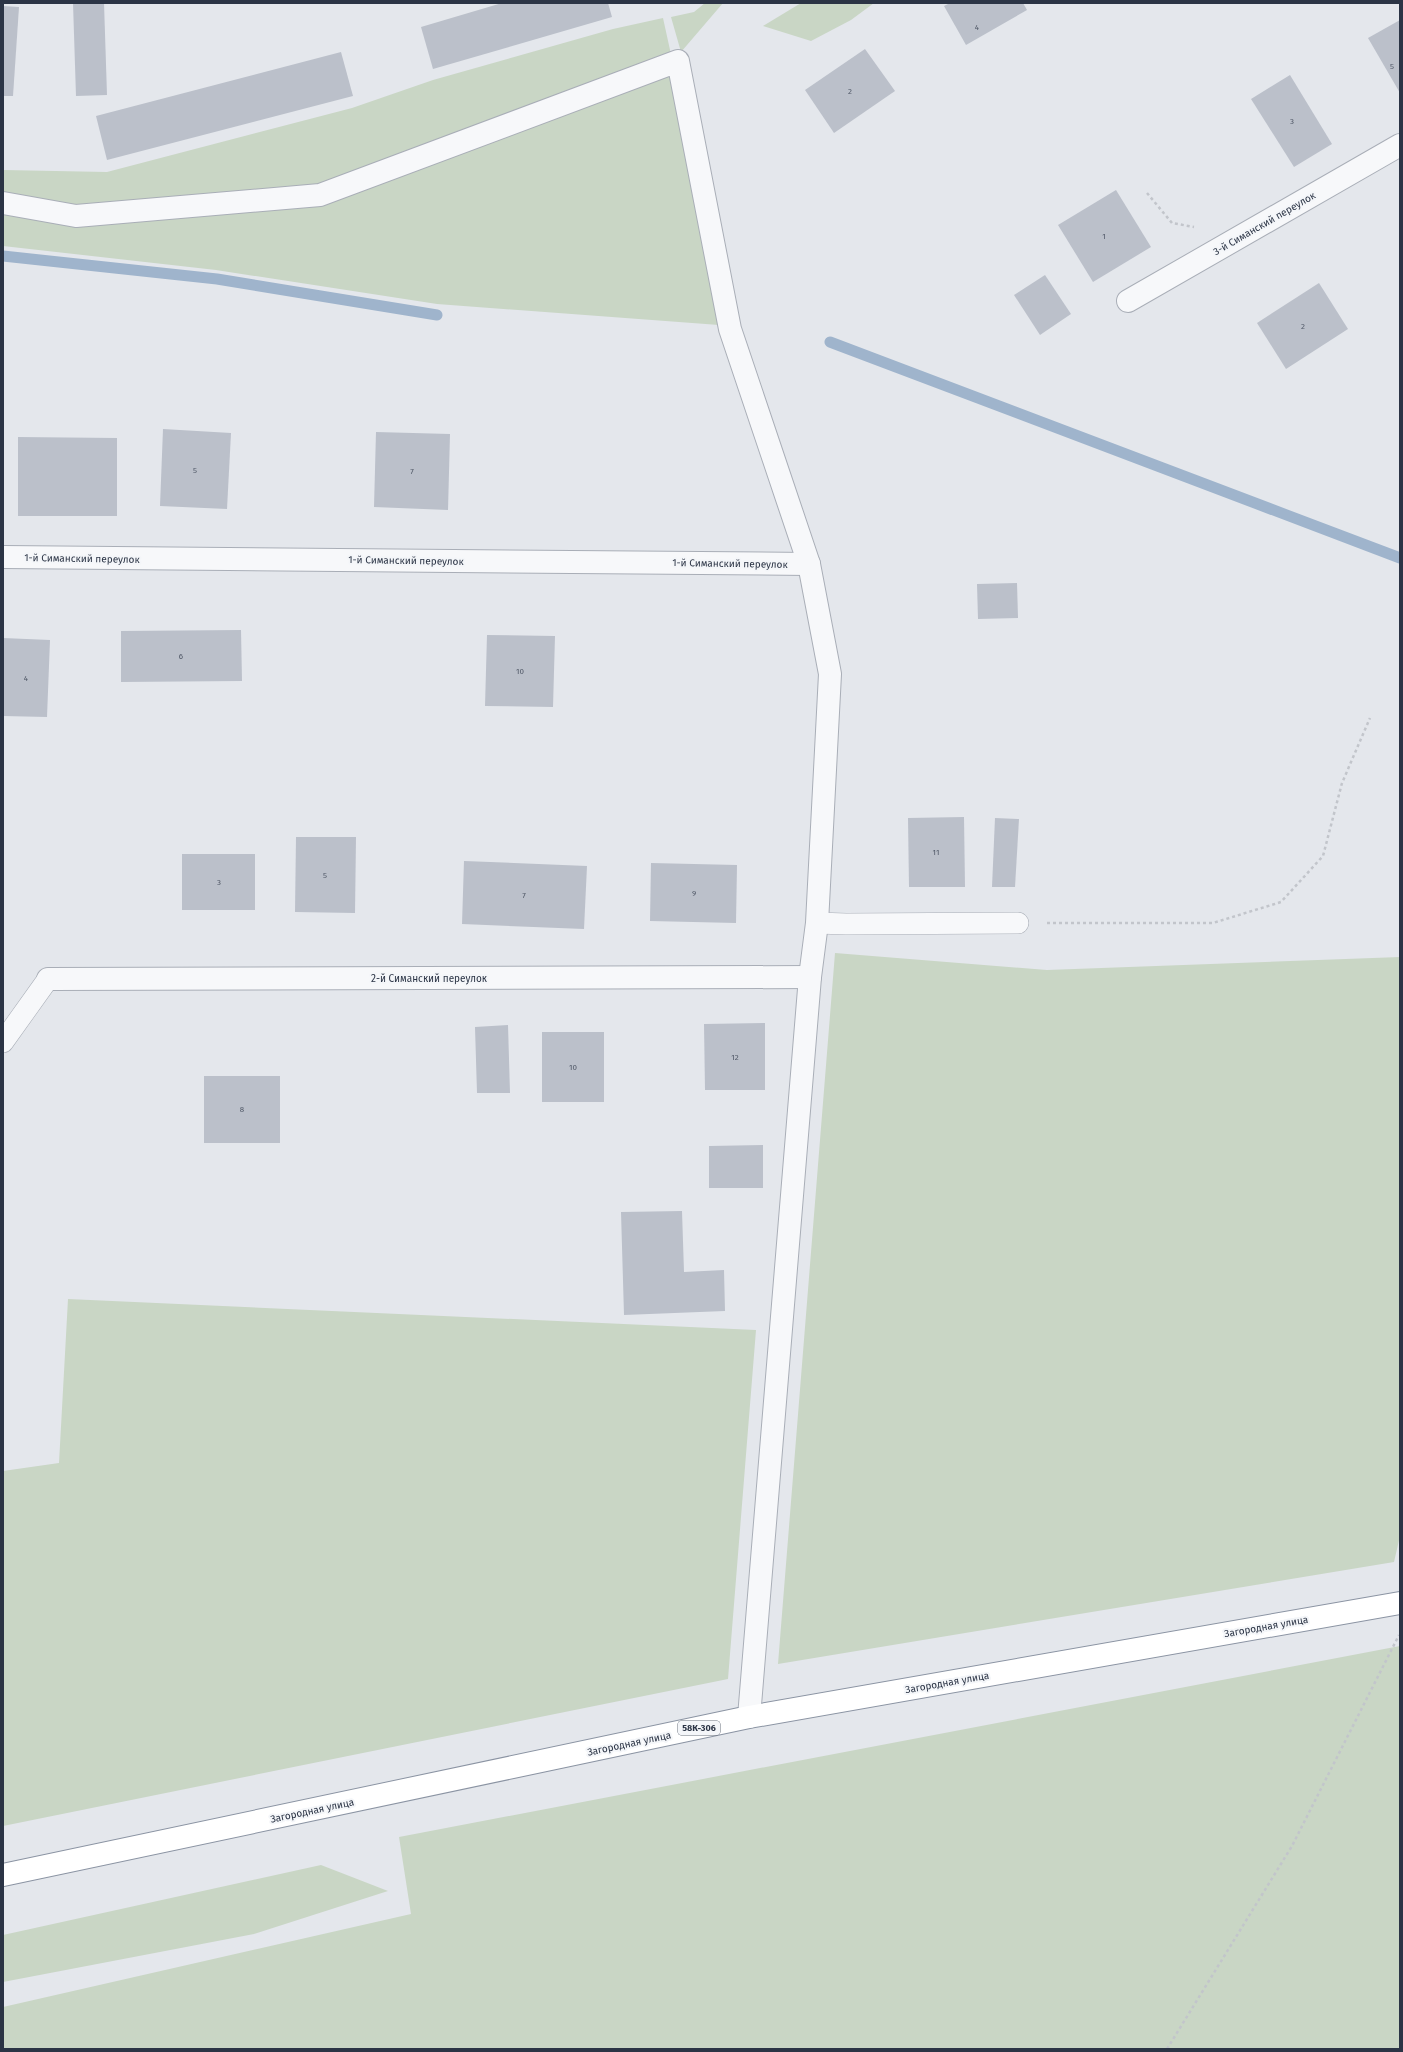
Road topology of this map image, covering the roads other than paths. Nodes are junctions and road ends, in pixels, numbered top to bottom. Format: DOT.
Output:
graph roads {
  1 [pos="1400,145"];
  2 [pos="3,203"];
  3 [pos="1128,301"];
  4 [pos="3,557"];
  5 [pos="809,564"];
  6 [pos="817,923"];
  7 [pos="1018,923"];
  8 [pos="810,977"];
  9 [pos="48,979"];
  10 [pos="3,1042"];
  11 [pos="1400,1603"];
  12 [pos="749,1717"];
  13 [pos="3,1875"];
  1 -- 3 [label="street, 3-й Симанский переулок"];
  2 -- 5 [label="street"];
  4 -- 5 [label="street, 1-й Симанский переулок"];
  5 -- 6 [label="street"];
  6 -- 7 [label="lane"];
  6 -- 8 [label="street"];
  8 -- 9 [label="street, 2-й Симанский переулок"];
  8 -- 12 [label="street"];
  9 -- 10 [label="lane"];
  11 -- 12 [label="highway, Загородная улица / 58К-306"];
  12 -- 13 [label="highway, Загородная улица / 58К-306"];
}
